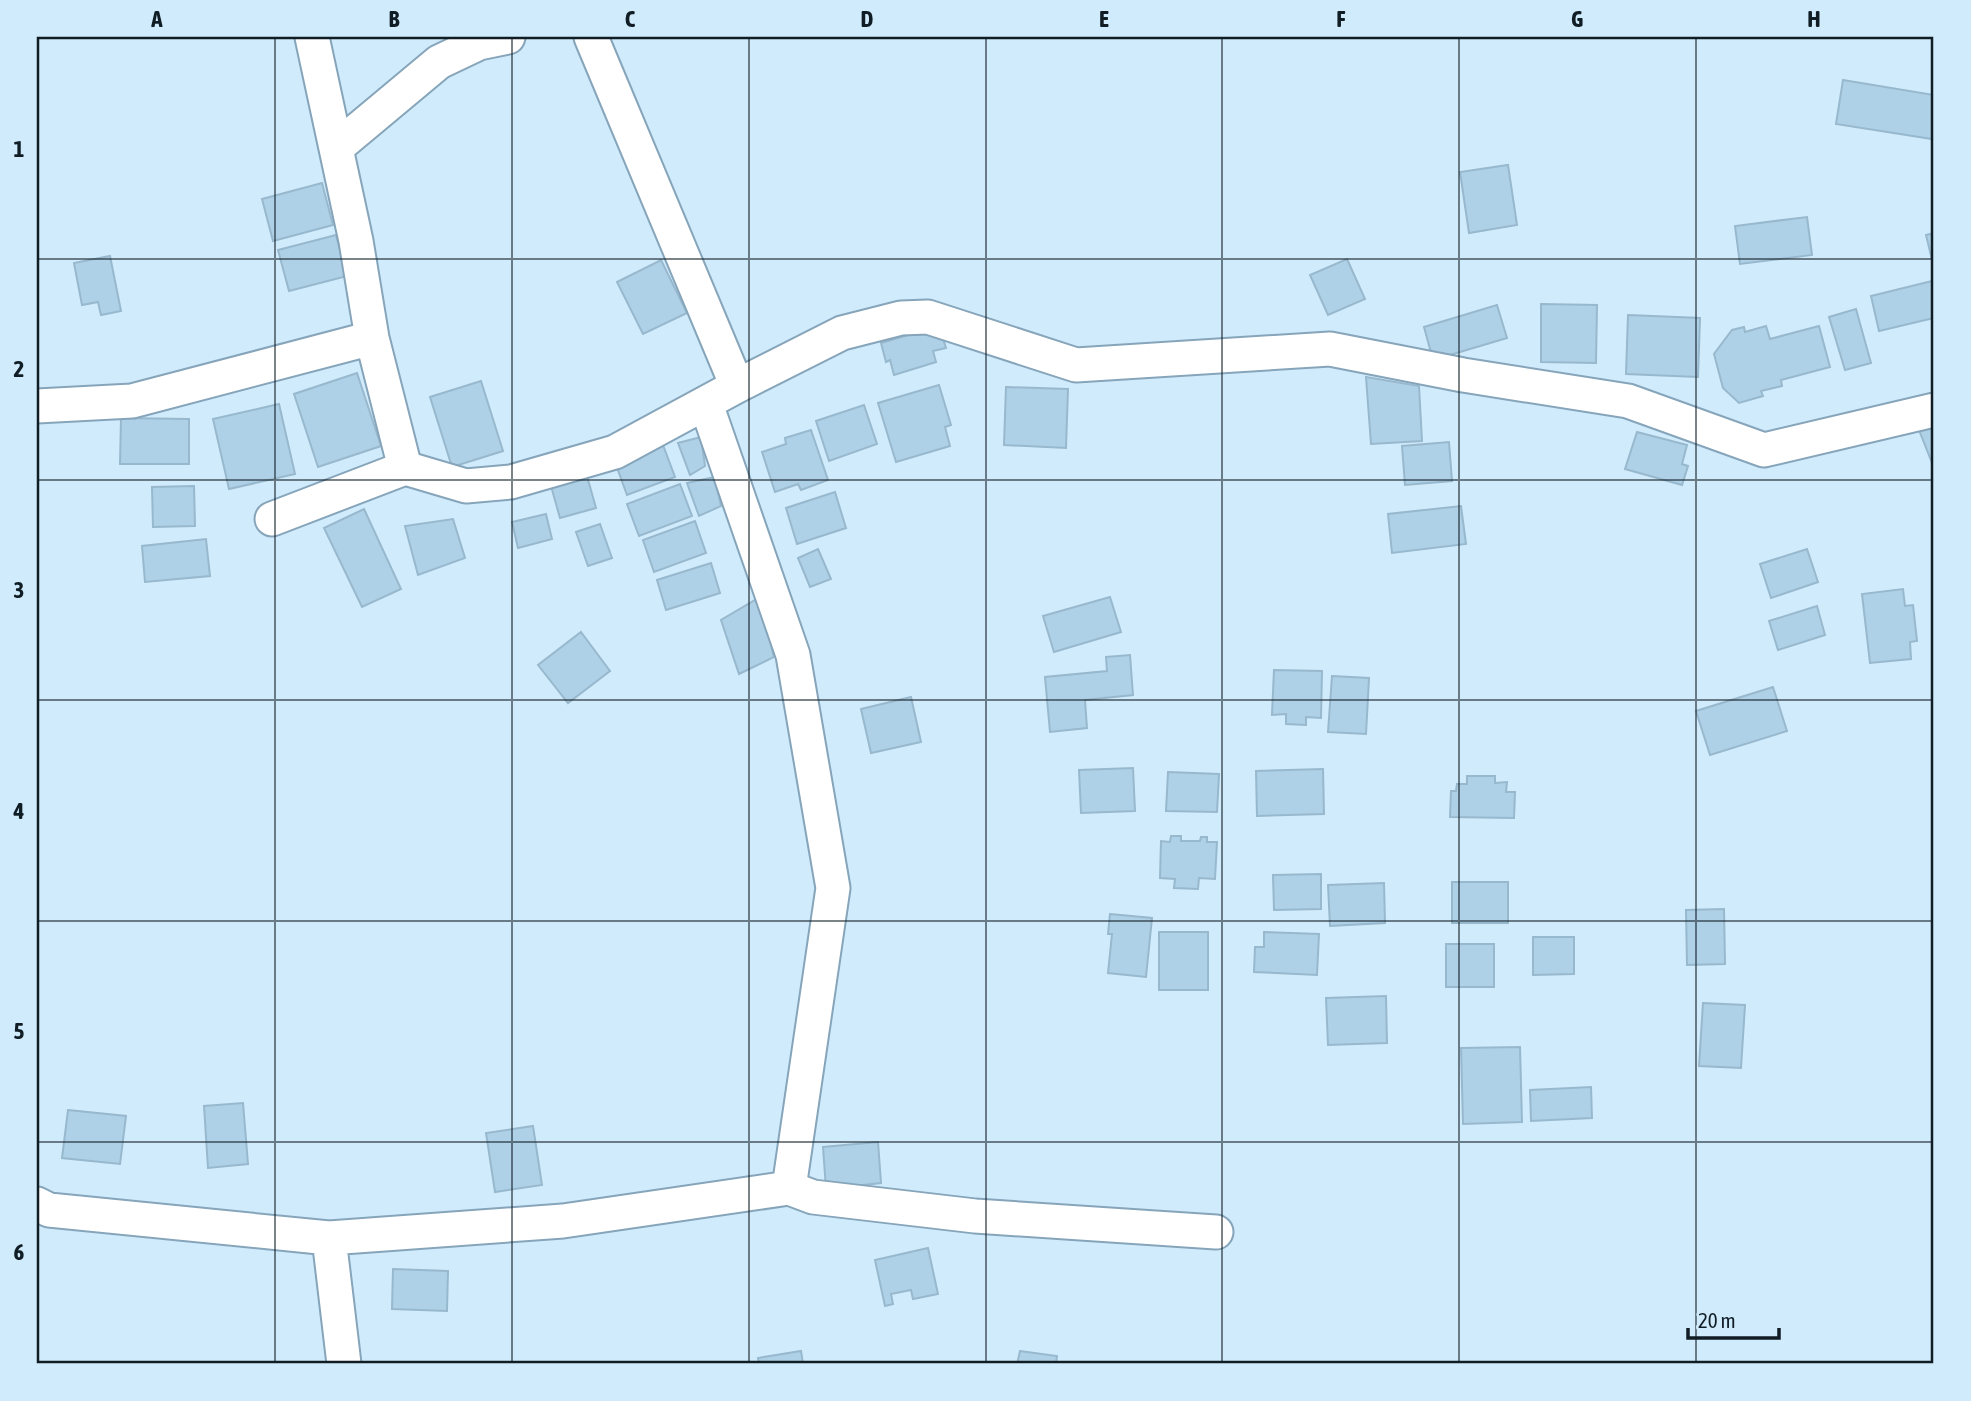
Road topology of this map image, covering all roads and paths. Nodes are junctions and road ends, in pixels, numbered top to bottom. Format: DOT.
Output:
graph roads {
  1 [pos="312,37"];
  2 [pos="508,37"];
  3 [pos="591,37"];
  4 [pos="335,148"];
  5 [pos="372,338"];
  6 [pos="737,386"];
  7 [pos="706,404"];
  8 [pos="37,407"];
  9 [pos="1934,410"];
  10 [pos="405,468"];
  11 [pos="272,519"];
  12 [pos="789,1188"];
  13 [pos="37,1204"];
  14 [pos="1216,1232"];
  15 [pos="328,1238"];
  16 [pos="344,1364"];
  1 -- 4 [label="street"];
  2 -- 4 [label="street"];
  3 -- 6 [label="street"];
  4 -- 5 [label="street"];
  5 -- 8 [label="street"];
  5 -- 10 [label="street"];
  6 -- 7 [label="street"];
  6 -- 9 [label="street"];
  7 -- 10 [label="street"];
  7 -- 12 [label="street"];
  10 -- 11 [label="street"];
  12 -- 14 [label="street"];
  12 -- 15 [label="street"];
  13 -- 15 [label="street"];
  15 -- 16 [label="street"];
}
